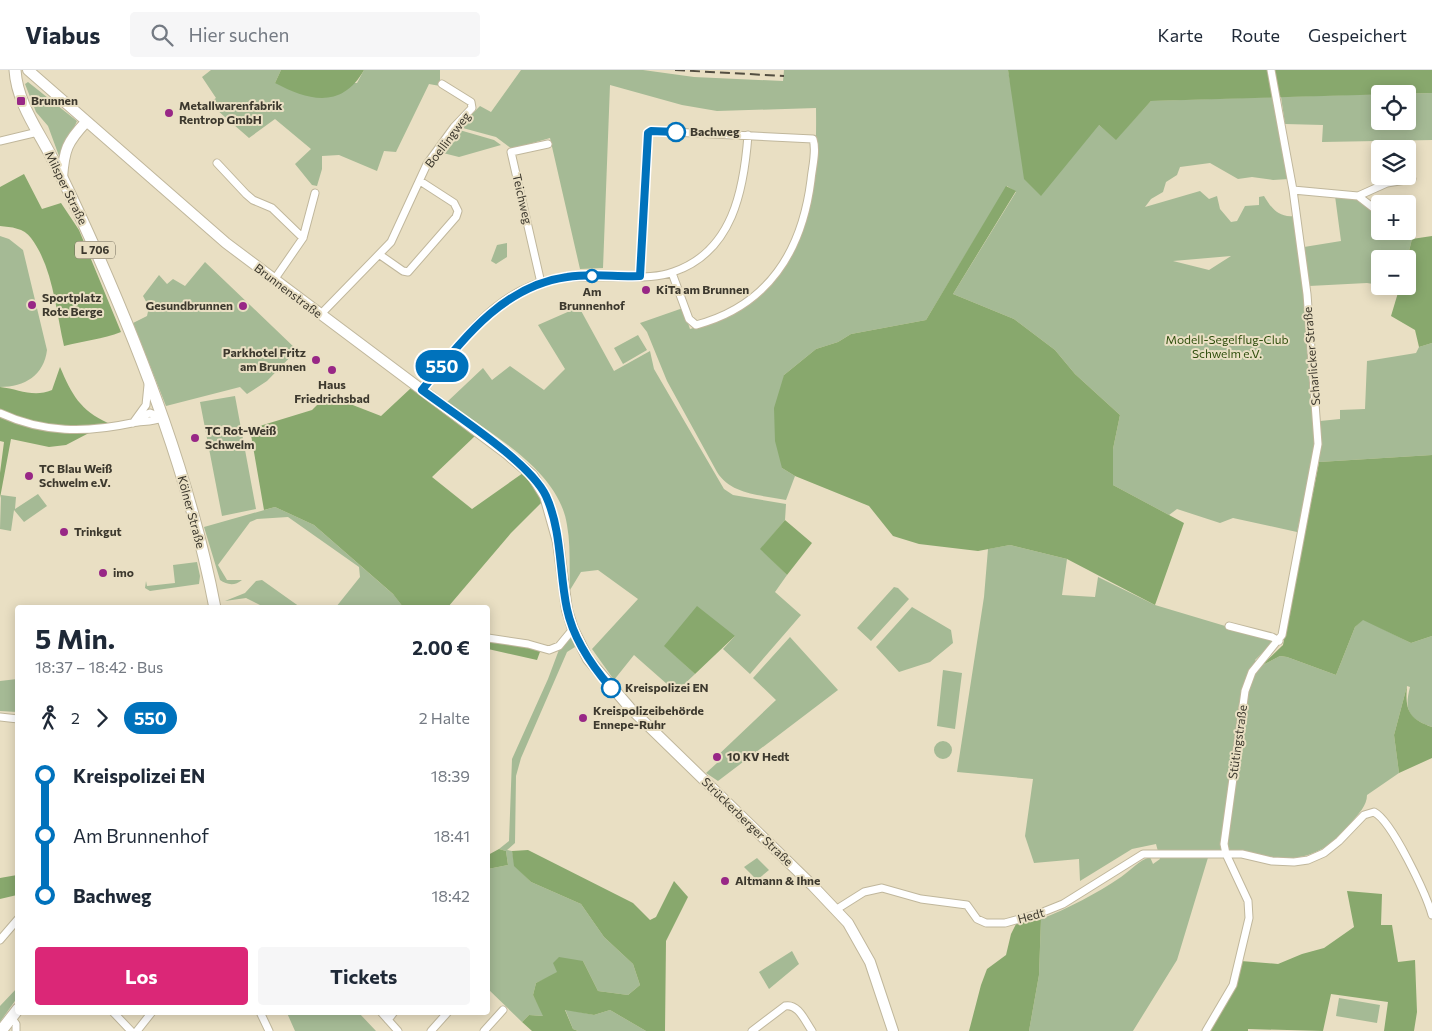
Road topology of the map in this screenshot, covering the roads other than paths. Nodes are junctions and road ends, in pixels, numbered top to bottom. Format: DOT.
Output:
graph roads {
  1 [pos="15,70"];
  2 [pos="28,70"];
  3 [pos="1271,70"];
  4 [pos="442,84"];
  5 [pos="86,122"];
  6 [pos="38,132"];
  7 [pos="748,135"];
  8 [pos="0,141"];
  9 [pos="548,144"];
  10 [pos="217,163"];
  11 [pos="62,178"];
  12 [pos="420,181"];
  13 [pos="1383,185"];
  14 [pos="1293,190"];
  15 [pos="315,193"];
  16 [pos="1358,196"];
  17 [pos="1371,206"];
  18 [pos="303,238"];
  19 [pos="380,255"];
  20 [pos="672,273"];
  21 [pos="640,276"];
  22 [pos="274,280"];
  23 [pos="541,283"];
  24 [pos="320,315"];
  25 [pos="148,378"];
  26 [pos="422,390"];
  27 [pos="0,414"];
  28 [pos="139,417"];
  29 [pos="162,418"];
  30 [pos="133,423"];
  31 [pos="549,506"];
  32 [pos="214,605"];
  33 [pos="1229,626"];
  34 [pos="573,629"];
  35 [pos="490,638"];
  36 [pos="1279,641"];
  37 [pos="0,717"];
  38 [pos="15,718"];
  39 [pos="1226,854"];
  40 [pos="837,910"];
  41 [pos="1432,915"];
  42 [pos="15,922"];
  43 [pos="0,940"];
  44 [pos="503,1010"];
  45 [pos="14,1013"];
  46 [pos="116,1015"];
  47 [pos="150,1015"];
  48 [pos="261,1015"];
  49 [pos="384,1015"];
  50 [pos="392,1015"];
  51 [pos="445,1015"];
  52 [pos="388,1020"];
  53 [pos="1,1031"];
  54 [pos="16,1031"];
  55 [pos="131,1031"];
  56 [pos="137,1031"];
  57 [pos="269,1031"];
  58 [pos="398,1031"];
  59 [pos="431,1031"];
  60 [pos="484,1031"];
  61 [pos="752,1031"];
  62 [pos="812,1031"];
  63 [pos="892,1031"];
  64 [pos="1206,1031"];
  1 -- 6 [label="main road, Milsper Straße / L 706"];
  2 -- 5 [label="main road, Brunnenstraße"];
  3 -- 14 [label="street, Scharlicker Straße"];
  4 -- 12 [label="street, Boellingweg"];
  5 -- 11 [label="main road"];
  5 -- 22 [label="main road, Brunnenstraße"];
  6 -- 8 [label="street"];
  6 -- 11 [label="main road, Milsper Straße / L 706"];
  7 -- 20 [label="street"];
  7 -- 20 [label="street"];
  7 -- 21 [label="street"];
  9 -- 23 [label="street, Teichweg"];
  10 -- 18 [label="street"];
  11 -- 25 [label="main road, Milsper Straße / L 706"];
  12 -- 19 [label="street, Boellingweg"];
  12 -- 19 [label="street, Boellingweg"];
  13 -- 16 [label="street"];
  14 -- 16 [label="street"];
  14 -- 36 [label="street, Scharlicker Straße"];
  15 -- 18 [label="street"];
  16 -- 17 [label="street"];
  18 -- 22 [label="street"];
  19 -- 24 [label="street, Boellingweg"];
  20 -- 21 [label="street"];
  21 -- 23 [label="street"];
  22 -- 24 [label="main road, Brunnenstraße"];
  23 -- 26 [label="street"];
  24 -- 26 [label="main road, Brunnenstraße"];
  25 -- 28 [label="street"];
  25 -- 29 [label="main road, Milsper Straße / L 706"];
  26 -- 31 [label="main road, Brunnenstraße"];
  27 -- 30 [label="street"];
  28 -- 29 [label="street"];
  28 -- 30 [label="street"];
  29 -- 30 [label="street"];
  29 -- 32 [label="main road, Kölner Straße / L 706"];
  31 -- 34 [label="main road, Strückerberger Straße"];
  33 -- 36 [label="street"];
  34 -- 35 [label="street"];
  34 -- 40 [label="main road, Strückerberger Straße"];
  36 -- 39 [label="street, Stütingstraße"];
  37 -- 38 [label="street"];
  39 -- 40 [label="street, Hedt"];
  39 -- 41 [label="street"];
  39 -- 64 [label="street, Stütingstraße"];
  40 -- 63 [label="main road, Strückerberger Straße"];
  42 -- 43 [label="street"];
  44 -- 60 [label="street"];
  45 -- 53 [label="main road"];
  45 -- 54 [label="street"];
  46 -- 55 [label="street"];
  47 -- 56 [label="street"];
  48 -- 57 [label="street"];
  49 -- 52 [label="street"];
  50 -- 52 [label="street"];
  51 -- 59 [label="street"];
  52 -- 58 [label="street"];
  61 -- 62 [label="street"];
}
